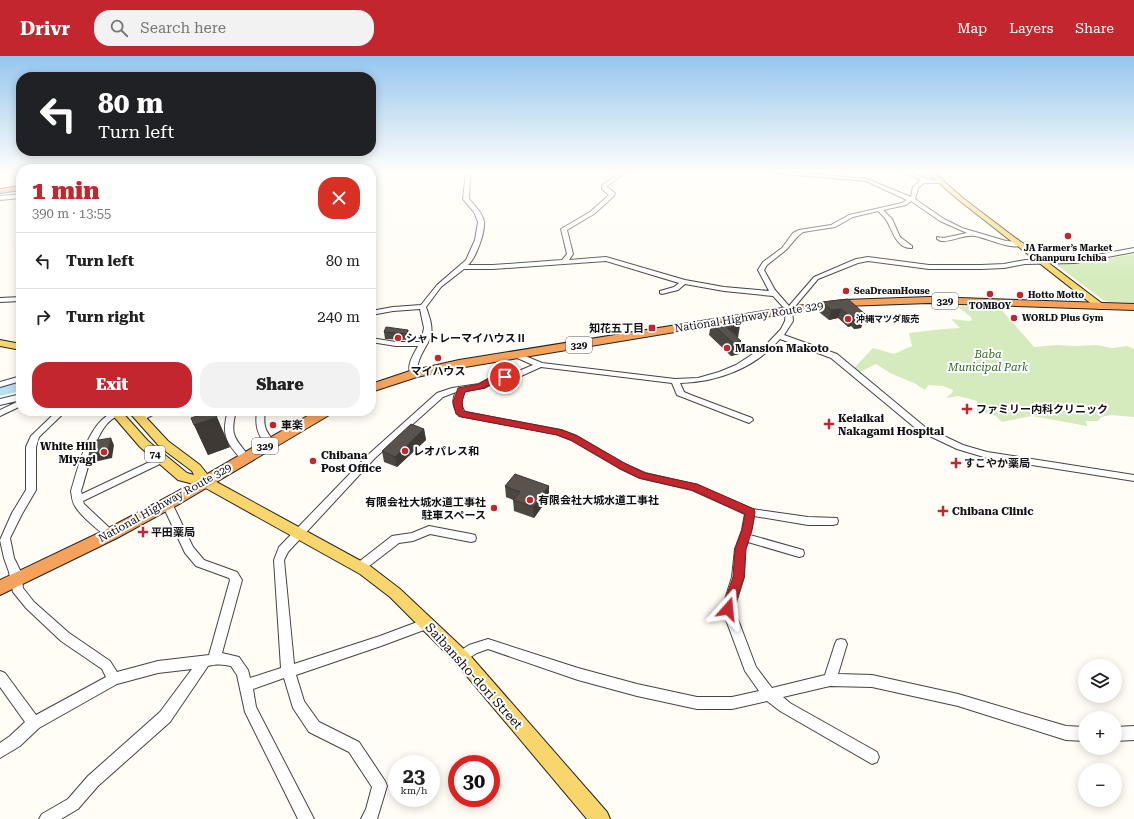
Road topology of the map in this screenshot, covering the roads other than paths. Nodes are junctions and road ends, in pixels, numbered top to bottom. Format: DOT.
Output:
graph roads {
  1 [pos="474,208"];
  2 [pos="599,208"];
  3 [pos="886,208"];
  4 [pos="924,208"];
  5 [pos="973,208"];
  6 [pos="879,209"];
  7 [pos="972,234"];
  8 [pos="939,238"];
  9 [pos="1021,244"];
  10 [pos="910,247"];
  11 [pos="1134,250"];
  12 [pos="564,261"];
  13 [pos="1044,262"];
  14 [pos="464,267"];
  15 [pos="684,282"];
  16 [pos="728,282"];
  17 [pos="722,289"];
  18 [pos="662,292"];
  19 [pos="775,294"];
  20 [pos="16,299"];
  21 [pos="0,300"];
  22 [pos="1101,306"];
  23 [pos="423,307"];
  24 [pos="1134,307"];
  25 [pos="789,310"];
  26 [pos="376,312"];
  27 [pos="0,336"];
  28 [pos="780,336"];
  29 [pos="16,338"];
  30 [pos="376,341"];
  31 [pos="0,343"];
  32 [pos="423,344"];
  33 [pos="16,346"];
  34 [pos="518,355"];
  35 [pos="540,365"];
  36 [pos="414,374"];
  37 [pos="16,380"];
  38 [pos="675,381"];
  39 [pos="0,385"];
  40 [pos="376,386"];
  41 [pos="461,390"];
  42 [pos="16,398"];
  43 [pos="0,402"];
  44 [pos="16,405"];
  45 [pos="0,413"];
  46 [pos="56,416"];
  47 [pos="111,416"];
  48 [pos="120,416"];
  49 [pos="139,416"];
  50 [pos="231,416"];
  51 [pos="260,416"];
  52 [pos="317,416"];
  53 [pos="750,420"];
  54 [pos="270,443"];
  55 [pos="245,458"];
  56 [pos="161,460"];
  57 [pos="1134,478"];
  58 [pos="206,482"];
  59 [pos="77,500"];
  60 [pos="167,504"];
  61 [pos="750,512"];
  62 [pos="833,521"];
  63 [pos="300,533"];
  64 [pos="112,534"];
  65 [pos="471,538"];
  66 [pos="744,538"];
  67 [pos="799,552"];
  68 [pos="360,568"];
  69 [pos="16,580"];
  70 [pos="0,588"];
  71 [pos="428,623"];
  72 [pos="841,644"];
  73 [pos="461,657"];
  74 [pos="209,661"];
  75 [pos="288,670"];
  76 [pos="0,677"];
  77 [pos="114,679"];
  78 [pos="830,680"];
  79 [pos="246,685"];
  80 [pos="769,694"];
  81 [pos="34,724"];
  82 [pos="1134,733"];
  83 [pos="1078,734"];
  84 [pos="1122,734"];
  85 [pos="0,750"];
  86 [pos="872,757"];
  87 [pos="47,819"];
  88 [pos="306,819"];
  89 [pos="369,819"];
  90 [pos="600,819"];
  1 -- 14 [label="street"];
  2 -- 12 [label="street"];
  3 -- 6 [label="street"];
  4 -- 7 [label="street"];
  5 -- 9 [label="main road"];
  6 -- 10 [label="street"];
  6 -- 19 [label="street"];
  7 -- 8 [label="street"];
  7 -- 9 [label="street"];
  9 -- 13 [label="main road"];
  11 -- 13 [label="street"];
  12 -- 14 [label="street"];
  12 -- 15 [label="street"];
  13 -- 22 [label="main road"];
  13 -- 25 [label="street"];
  14 -- 23 [label="street"];
  15 -- 17 [label="street"];
  15 -- 18 [label="street"];
  16 -- 17 [label="street"];
  17 -- 19 [label="street"];
  19 -- 25 [label="street"];
  20 -- 21 [label="street"];
  22 -- 24 [label="highway, National Highway Route 329 / 329"];
  22 -- 25 [label="highway, National Highway Route 329 / 329"];
  23 -- 26 [label="street"];
  23 -- 32 [label="street"];
  25 -- 28 [label="street"];
  25 -- 34 [label="highway, National Highway Route 329 / 329"];
  27 -- 29 [label="main road"];
  28 -- 38 [label="street"];
  28 -- 57 [label="street"];
  30 -- 32 [label="street"];
  31 -- 33 [label="main road"];
  32 -- 36 [label="street"];
  34 -- 35 [label="street"];
  34 -- 36 [label="highway, National Highway Route 329 / 329"];
  35 -- 38 [label="street"];
  35 -- 41 [label="street"];
  36 -- 40 [label="highway, National Highway Route 329 / 329"];
  37 -- 39 [label="street"];
  38 -- 53 [label="street"];
  41 -- 61 [label="street"];
  41 -- 63 [label="street"];
  42 -- 43 [label="street"];
  44 -- 45 [label="street"];
  46 -- 69 [label="street"];
  47 -- 59 [label="street"];
  48 -- 56 [label="main road, 74"];
  49 -- 58 [label="main road, 74"];
  50 -- 55 [label="street"];
  51 -- 54 [label="street"];
  52 -- 54 [label="highway, National Highway Route 329 / 329"];
  54 -- 55 [label="highway, National Highway Route 329 / 329"];
  55 -- 58 [label="highway, National Highway Route 329 / 329"];
  56 -- 58 [label="main road, 74"];
  56 -- 59 [label="street"];
  58 -- 60 [label="highway, National Highway Route 329 / 329"];
  58 -- 63 [label="main road, Saibansho-dori Street"];
  59 -- 64 [label="street"];
  60 -- 64 [label="highway, National Highway Route 329 / 329"];
  60 -- 74 [label="street"];
  61 -- 62 [label="street"];
  61 -- 66 [label="street"];
  63 -- 68 [label="main road, Saibansho-dori Street"];
  63 -- 75 [label="street"];
  64 -- 69 [label="highway, National Highway Route 329 / 329"];
  65 -- 68 [label="street"];
  66 -- 67 [label="street"];
  66 -- 80 [label="street"];
  68 -- 71 [label="main road, Saibansho-dori Street"];
  69 -- 70 [label="highway, National Highway Route 329 / 329"];
  69 -- 77 [label="street"];
  71 -- 73 [label="main road, Saibansho-dori Street"];
  71 -- 75 [label="street"];
  72 -- 78 [label="street"];
  73 -- 80 [label="street"];
  73 -- 90 [label="main road, Saibansho-dori Street"];
  74 -- 77 [label="street"];
  74 -- 79 [label="street"];
  74 -- 87 [label="street"];
  75 -- 79 [label="street"];
  75 -- 89 [label="street"];
  76 -- 81 [label="street"];
  77 -- 81 [label="street"];
  78 -- 80 [label="street"];
  78 -- 83 [label="street"];
  79 -- 88 [label="street"];
  80 -- 86 [label="street"];
  81 -- 85 [label="street"];
  82 -- 84 [label="street"];
}
